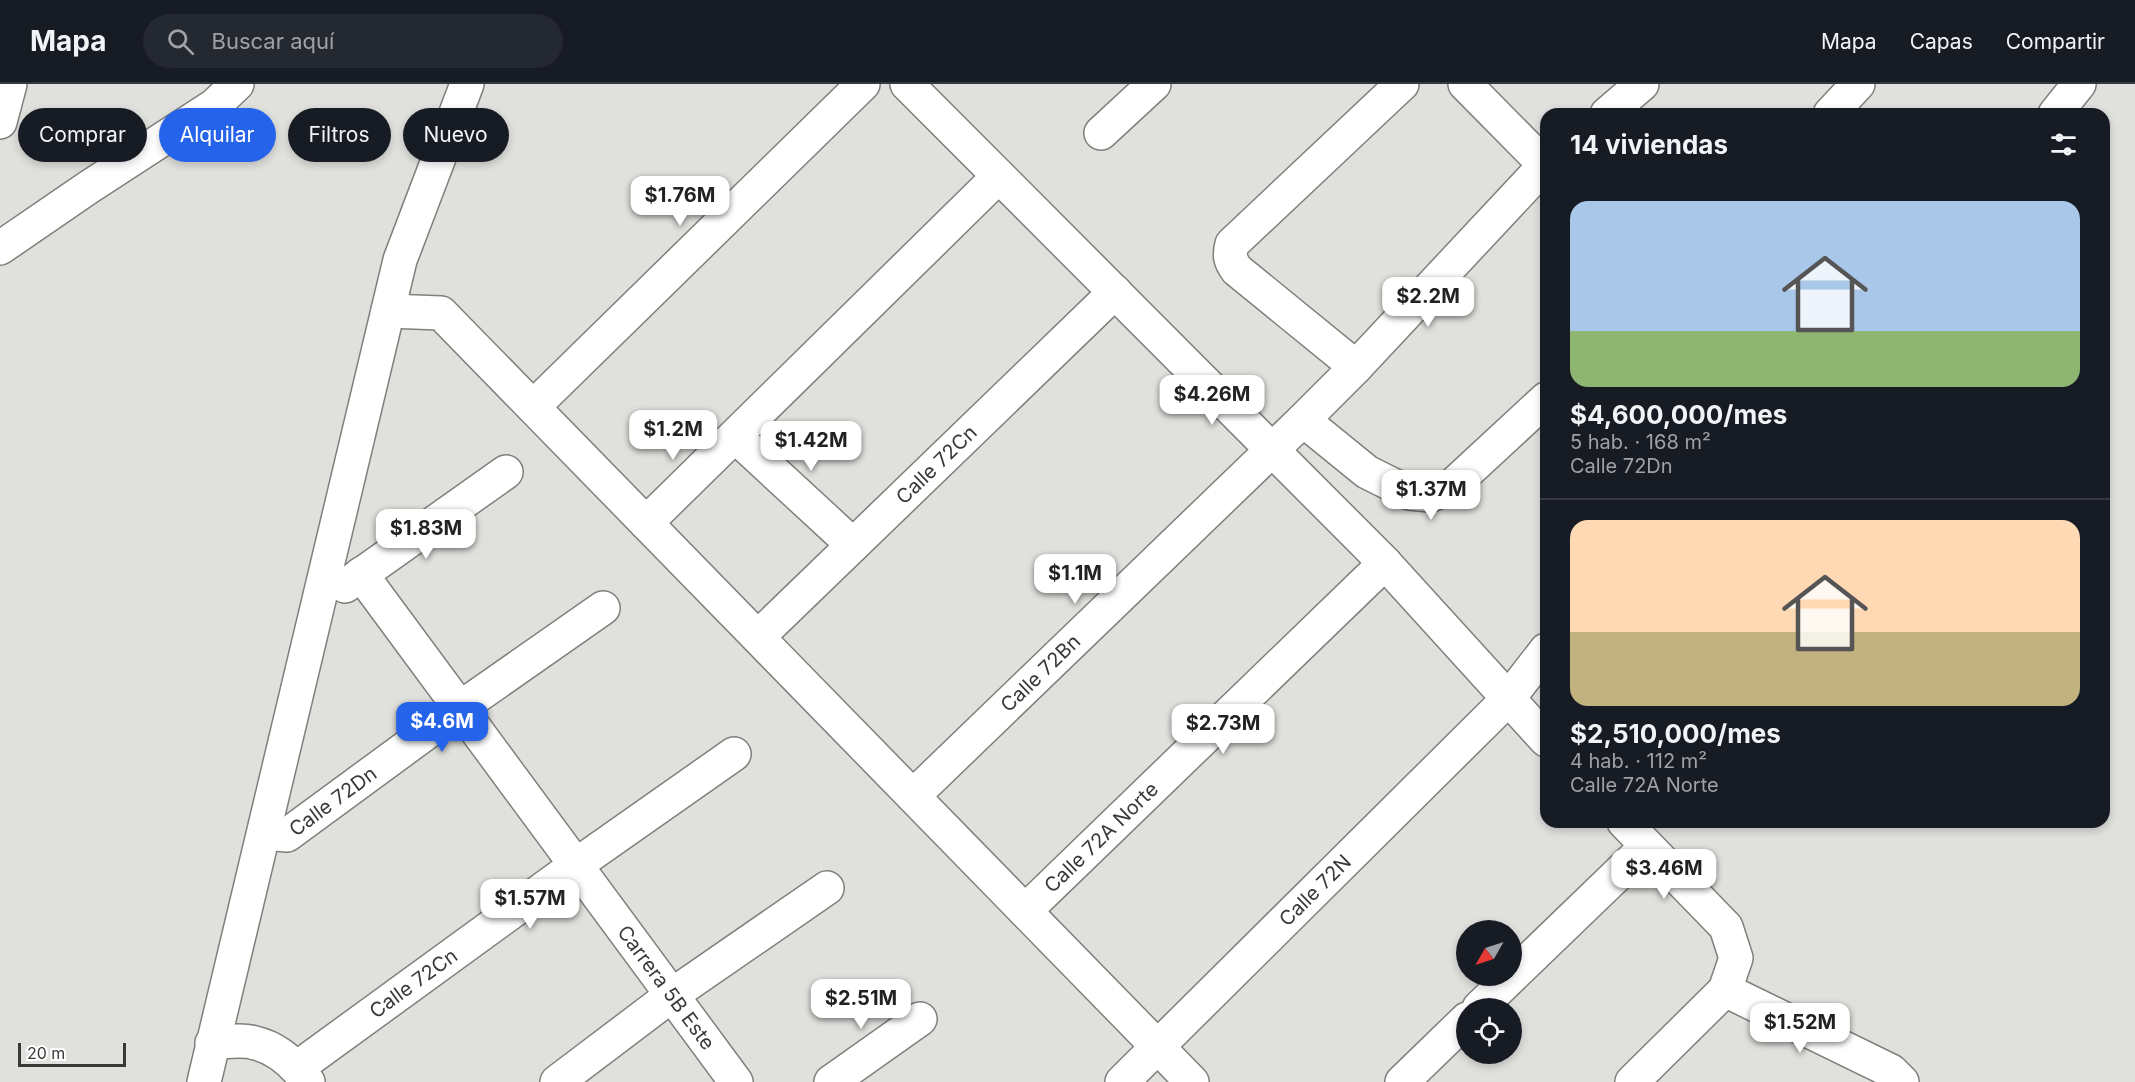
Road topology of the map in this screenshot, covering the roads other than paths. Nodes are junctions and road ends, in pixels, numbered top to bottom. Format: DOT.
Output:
graph roads {
  1 [pos="10,84"];
  2 [pos="237,84"];
  3 [pos="467,84"];
  4 [pos="862,84"];
  5 [pos="907,84"];
  6 [pos="1154,84"];
  7 [pos="1402,84"];
  8 [pos="1465,84"];
  9 [pos="1642,84"];
  10 [pos="1858,84"];
  11 [pos="2079,84"];
  12 [pos="1615,108"];
  13 [pos="1836,108"];
  14 [pos="2060,108"];
  15 [pos="0,122"];
  16 [pos="1101,133"];
  17 [pos="1540,159"];
  18 [pos="1540,171"];
  19 [pos="999,177"];
  20 [pos="0,248"];
  21 [pos="1115,292"];
  22 [pos="388,311"];
  23 [pos="1356,367"];
  24 [pos="1540,405"];
  25 [pos="533,407"];
  26 [pos="1303,420"];
  27 [pos="735,436"];
  28 [pos="1271,450"];
  29 [pos="506,472"];
  30 [pos="646,523"];
  31 [pos="853,545"];
  32 [pos="1385,563"];
  33 [pos="361,574"];
  34 [pos="317,607"];
  35 [pos="603,608"];
  36 [pos="758,638"];
  37 [pos="1540,658"];
  38 [pos="1508,699"];
  39 [pos="460,708"];
  40 [pos="1540,734"];
  41 [pos="734,754"];
  42 [pos="914,796"];
  43 [pos="1630,828"];
  44 [pos="264,833"];
  45 [pos="1647,846"];
  46 [pos="576,865"];
  47 [pos="827,888"];
  48 [pos="1024,910"];
  49 [pos="1725,990"];
  50 [pos="672,995"];
  51 [pos="1489,998"];
  52 [pos="920,1020"];
  53 [pos="1456,1030"];
  54 [pos="212,1042"];
  55 [pos="1158,1047"];
  56 [pos="303,1075"];
  57 [pos="204,1082"];
  58 [pos="557,1082"];
  59 [pos="736,1082"];
  60 [pos="831,1082"];
  61 [pos="1122,1082"];
  62 [pos="1192,1082"];
  63 [pos="1402,1082"];
  64 [pos="1632,1082"];
  65 [pos="1902,1082"];
  1 -- 15 [label="street"];
  2 -- 20 [label="street"];
  3 -- 22 [label="street"];
  4 -- 25 [label="street"];
  5 -- 19 [label="street"];
  6 -- 16 [label="street"];
  7 -- 23 [label="street"];
  8 -- 17 [label="street"];
  9 -- 12 [label="street"];
  10 -- 13 [label="street"];
  11 -- 14 [label="street"];
  18 -- 23 [label="street, Calle 72Bn"];
  19 -- 21 [label="street"];
  19 -- 27 [label="street"];
  21 -- 28 [label="street"];
  21 -- 31 [label="street, Calle 72Cn"];
  22 -- 25 [label="street"];
  22 -- 34 [label="street"];
  23 -- 26 [label="street, Calle 72Bn"];
  24 -- 26 [label="street"];
  25 -- 30 [label="street"];
  26 -- 28 [label="street, Calle 72Bn"];
  27 -- 30 [label="street"];
  27 -- 31 [label="street"];
  28 -- 32 [label="street"];
  28 -- 42 [label="street, Calle 72Bn"];
  29 -- 33 [label="street"];
  30 -- 36 [label="street"];
  31 -- 36 [label="street, Calle 72Cn"];
  32 -- 38 [label="street"];
  32 -- 48 [label="street, Calle 72A Norte"];
  33 -- 34 [label="street"];
  33 -- 39 [label="street, Carrera 5B Este"];
  34 -- 44 [label="street"];
  35 -- 39 [label="street, Calle 72Dn"];
  36 -- 42 [label="street"];
  37 -- 38 [label="street, Calle 72N"];
  38 -- 40 [label="street"];
  38 -- 55 [label="street, Calle 72N"];
  39 -- 44 [label="street, Calle 72Dn"];
  39 -- 46 [label="street, Carrera 5B Este"];
  41 -- 46 [label="street, Calle 72Cn"];
  42 -- 48 [label="street"];
  43 -- 45 [label="street"];
  44 -- 54 [label="street"];
  45 -- 49 [label="street"];
  45 -- 51 [label="street"];
  46 -- 50 [label="street, Carrera 5B Este"];
  46 -- 56 [label="street, Calle 72Cn"];
  47 -- 50 [label="street"];
  48 -- 55 [label="street"];
  49 -- 64 [label="street"];
  49 -- 65 [label="street"];
  50 -- 58 [label="street"];
  50 -- 59 [label="street, Carrera 5B Este"];
  52 -- 60 [label="street"];
  53 -- 63 [label="street"];
  54 -- 56 [label="street"];
  54 -- 57 [label="street"];
  55 -- 61 [label="street, Calle 72N"];
  55 -- 62 [label="street"];
}
